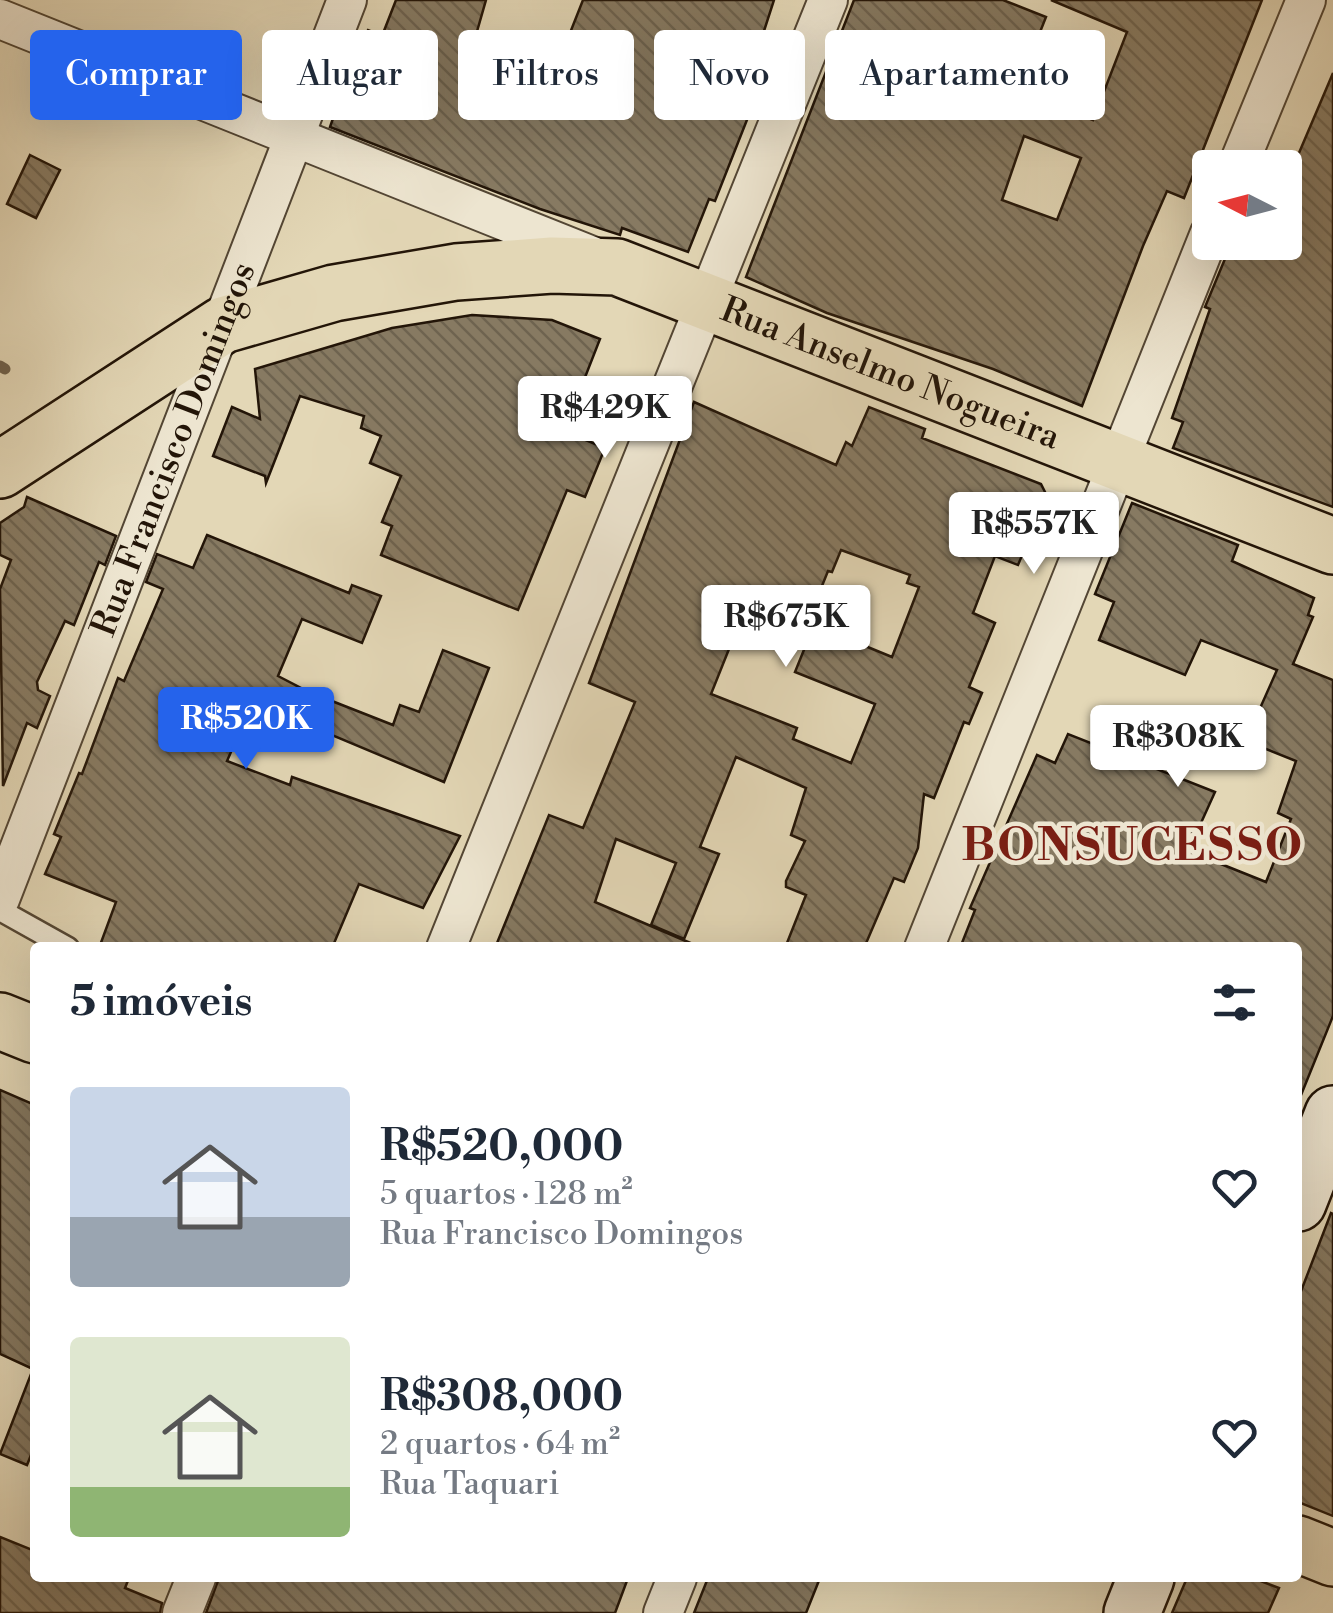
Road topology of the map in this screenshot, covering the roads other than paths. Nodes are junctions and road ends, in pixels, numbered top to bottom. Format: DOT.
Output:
graph roads {
  1 [pos="347,0"];
  2 [pos="828,0"];
  3 [pos="1306,0"];
  4 [pos="0,19"];
  5 [pos="296,141"];
  6 [pos="1244,150"];
  7 [pos="1199,260"];
  8 [pos="617,266"];
  9 [pos="706,302"];
  10 [pos="222,325"];
  11 [pos="1116,463"];
  12 [pos="0,470"];
  13 [pos="1333,546"];
  14 [pos="0,899"];
  15 [pos="0,910"];
  16 [pos="57,942"];
  17 [pos="448,942"];
  18 [pos="926,942"];
  19 [pos="0,1020"];
  20 [pos="30,1033"];
  21 [pos="1333,1114"];
  22 [pos="1302,1193"];
  23 [pos="1302,1546"];
  24 [pos="1333,1558"];
  25 [pos="194,1582"];
  26 [pos="675,1582"];
  27 [pos="1144,1582"];
  28 [pos="182,1613"];
  29 [pos="663,1613"];
  30 [pos="1132,1613"];
  1 -- 5 [label="street, Rua Francisco Domingos"];
  2 -- 9 [label="street"];
  3 -- 6 [label="street"];
  4 -- 5 [label="street, Rua Anselmo Nogueira"];
  5 -- 8 [label="street, Rua Anselmo Nogueira"];
  5 -- 10 [label="street, Rua Francisco Domingos"];
  7 -- 11 [label="street"];
  8 -- 9 [label="main road, Rua Anselmo Nogueira"];
  8 -- 10 [label="main road, Rua Anselmo Nogueira"];
  9 -- 11 [label="main road, Rua Anselmo Nogueira"];
  9 -- 17 [label="street"];
  10 -- 12 [label="main road, Rua Anselmo Nogueira"];
  10 -- 14 [label="street, Rua Francisco Domingos"];
  11 -- 13 [label="main road, Rua Anselmo Nogueira"];
  11 -- 18 [label="street"];
  15 -- 16 [label="lane"];
  19 -- 20 [label="main road"];
  21 -- 22 [label="street"];
  23 -- 24 [label="main road"];
  25 -- 28 [label="street"];
  26 -- 29 [label="street"];
  27 -- 30 [label="street"];
}
